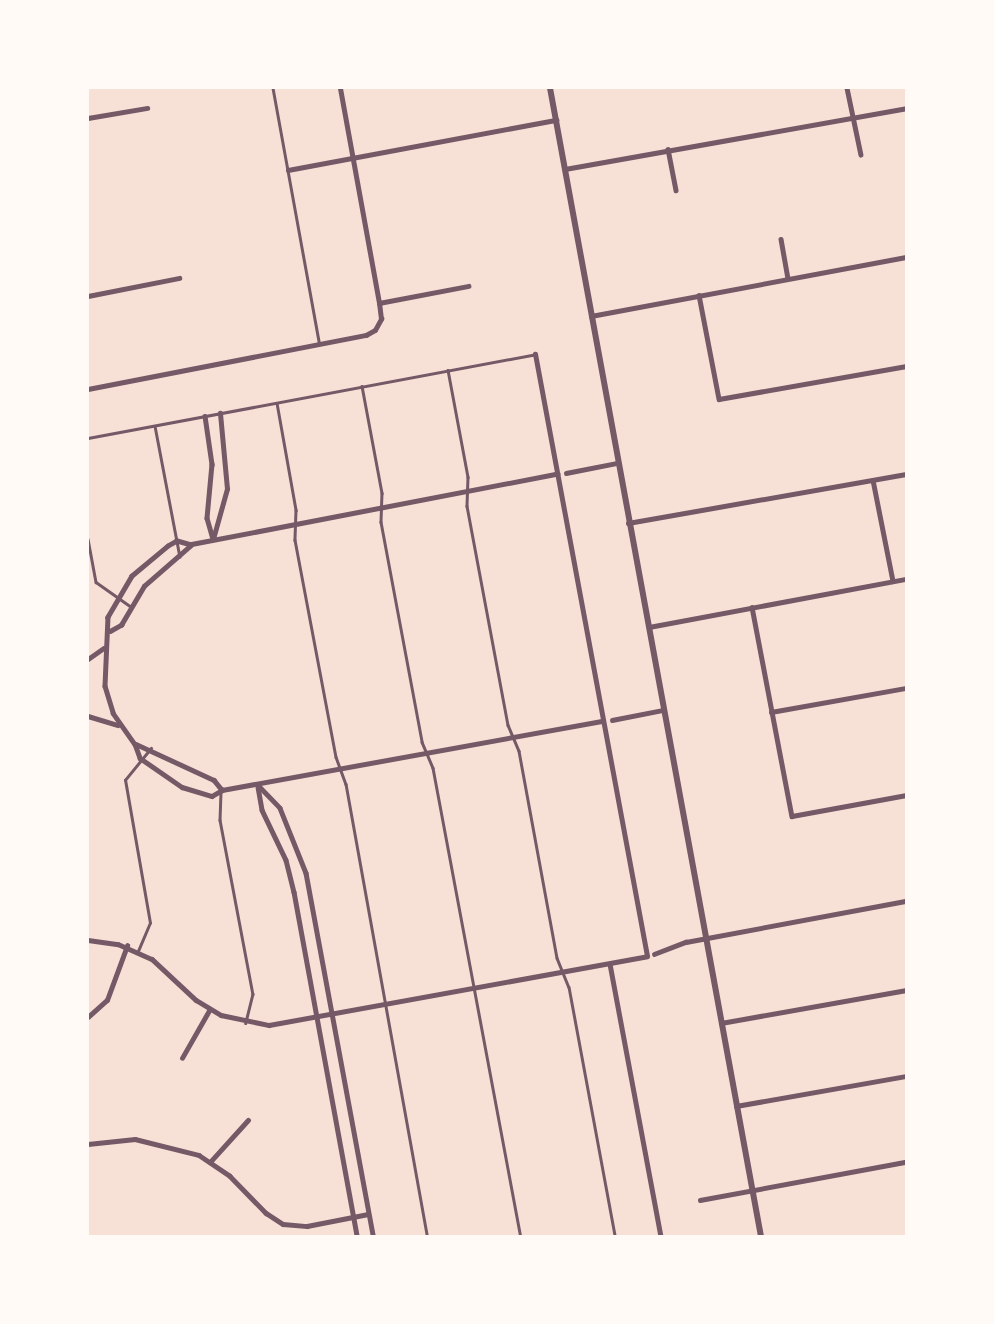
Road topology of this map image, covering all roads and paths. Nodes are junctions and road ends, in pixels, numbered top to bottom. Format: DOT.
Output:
graph roads {
  1 [pos="273,88"];
  2 [pos="340,88"];
  3 [pos="550,88"];
  4 [pos="847,88"];
  5 [pos="148,108"];
  6 [pos="906,108"];
  7 [pos="88,118"];
  8 [pos="853,118"];
  9 [pos="556,120"];
  10 [pos="668,149"];
  11 [pos="860,155"];
  12 [pos="352,159"];
  13 [pos="565,169"];
  14 [pos="288,170"];
  15 [pos="676,190"];
  16 [pos="780,239"];
  17 [pos="906,257"];
  18 [pos="179,278"];
  19 [pos="788,278"];
  20 [pos="468,286"];
  21 [pos="699,295"];
  22 [pos="88,296"];
  23 [pos="379,303"];
  24 [pos="590,316"];
  25 [pos="320,345"];
  26 [pos="535,354"];
  27 [pos="906,366"];
  28 [pos="448,370"];
  29 [pos="362,386"];
  30 [pos="88,389"];
  31 [pos="277,403"];
  32 [pos="220,413"];
  33 [pos="205,416"];
  34 [pos="155,426"];
  35 [pos="88,438"];
  36 [pos="617,463"];
  37 [pos="566,473"];
  38 [pos="558,474"];
  39 [pos="906,474"];
  40 [pos="873,480"];
  41 [pos="467,491"];
  42 [pos="382,508"];
  43 [pos="628,523"];
  44 [pos="296,524"];
  45 [pos="88,539"];
  46 [pos="213,540"];
  47 [pos="177,541"];
  48 [pos="191,545"];
  49 [pos="180,557"];
  50 [pos="906,579"];
  51 [pos="893,581"];
  52 [pos="117,598"];
  53 [pos="130,606"];
  54 [pos="752,607"];
  55 [pos="648,627"];
  56 [pos="110,631"];
  57 [pos="105,647"];
  58 [pos="88,659"];
  59 [pos="906,688"];
  60 [pos="663,710"];
  61 [pos="772,712"];
  62 [pos="88,716"];
  63 [pos="612,720"];
  64 [pos="603,722"];
  65 [pos="118,725"];
  66 [pos="514,739"];
  67 [pos="135,744"];
  68 [pos="151,748"];
  69 [pos="427,755"];
  70 [pos="140,758"];
  71 [pos="341,771"];
  72 [pos="258,786"];
  73 [pos="222,789"];
  74 [pos="906,795"];
  75 [pos="906,901"];
  76 [pos="705,938"];
  77 [pos="88,940"];
  78 [pos="127,946"];
  79 [pos="138,951"];
  80 [pos="653,954"];
  81 [pos="610,964"];
  82 [pos="563,973"];
  83 [pos="475,989"];
  84 [pos="906,990"];
  85 [pos="386,1005"];
  86 [pos="210,1009"];
  87 [pos="332,1016"];
  88 [pos="88,1017"];
  89 [pos="317,1019"];
  90 [pos="246,1023"];
  91 [pos="721,1024"];
  92 [pos="182,1058"];
  93 [pos="906,1076"];
  94 [pos="736,1106"];
  95 [pos="248,1120"];
  96 [pos="88,1144"];
  97 [pos="211,1161"];
  98 [pos="906,1162"];
  99 [pos="752,1189"];
  100 [pos="699,1200"];
  101 [pos="368,1214"];
  102 [pos="354,1217"];
  103 [pos="357,1237"];
  104 [pos="373,1237"];
  105 [pos="427,1237"];
  106 [pos="521,1237"];
  107 [pos="615,1237"];
  108 [pos="661,1237"];
  109 [pos="761,1237"];
  1 -- 14 [label="lane"];
  2 -- 12 [label="street"];
  3 -- 9 [label="street"];
  4 -- 8 [label="street"];
  5 -- 7 [label="street"];
  6 -- 8 [label="street"];
  8 -- 10 [label="street"];
  8 -- 11 [label="street"];
  9 -- 12 [label="street"];
  9 -- 13 [label="street"];
  10 -- 13 [label="street"];
  10 -- 15 [label="street"];
  12 -- 14 [label="street"];
  12 -- 23 [label="street"];
  13 -- 24 [label="street"];
  14 -- 25 [label="lane"];
  16 -- 19 [label="street"];
  17 -- 19 [label="street"];
  18 -- 22 [label="street"];
  19 -- 21 [label="street"];
  20 -- 23 [label="street"];
  21 -- 24 [label="street"];
  21 -- 27 [label="street"];
  23 -- 25 [label="street"];
  24 -- 36 [label="street"];
  25 -- 30 [label="street"];
  26 -- 28 [label="lane"];
  26 -- 38 [label="street"];
  28 -- 29 [label="lane"];
  28 -- 41 [label="lane"];
  29 -- 31 [label="lane"];
  29 -- 42 [label="lane"];
  31 -- 32 [label="lane"];
  31 -- 44 [label="lane"];
  32 -- 33 [label="lane"];
  32 -- 46 [label="street"];
  33 -- 34 [label="lane"];
  33 -- 46 [label="street"];
  34 -- 35 [label="lane"];
  34 -- 47 [label="lane"];
  36 -- 37 [label="street"];
  36 -- 43 [label="street"];
  38 -- 41 [label="street"];
  38 -- 64 [label="street"];
  39 -- 40 [label="street"];
  40 -- 43 [label="street"];
  40 -- 51 [label="street"];
  41 -- 42 [label="street"];
  41 -- 66 [label="lane"];
  42 -- 44 [label="street"];
  42 -- 69 [label="lane"];
  43 -- 55 [label="street"];
  44 -- 46 [label="street"];
  44 -- 71 [label="lane"];
  45 -- 52 [label="lane"];
  46 -- 48 [label="street"];
  47 -- 48 [label="street"];
  47 -- 49 [label="lane"];
  47 -- 52 [label="street"];
  48 -- 49 [label="street"];
  49 -- 53 [label="street"];
  50 -- 51 [label="street"];
  51 -- 54 [label="street"];
  52 -- 53 [label="lane"];
  52 -- 56 [label="street"];
  53 -- 56 [label="street"];
  54 -- 55 [label="street"];
  54 -- 61 [label="street"];
  55 -- 60 [label="street"];
  56 -- 57 [label="street"];
  57 -- 58 [label="street"];
  57 -- 65 [label="street"];
  59 -- 61 [label="street"];
  60 -- 63 [label="street"];
  60 -- 76 [label="street"];
  61 -- 74 [label="street"];
  62 -- 65 [label="street"];
  64 -- 66 [label="street"];
  64 -- 81 [label="street"];
  65 -- 67 [label="street"];
  66 -- 69 [label="street"];
  66 -- 82 [label="lane"];
  67 -- 68 [label="street"];
  67 -- 70 [label="street"];
  68 -- 70 [label="lane"];
  68 -- 73 [label="street"];
  69 -- 71 [label="street"];
  69 -- 83 [label="lane"];
  70 -- 73 [label="street"];
  70 -- 79 [label="lane"];
  71 -- 72 [label="street"];
  71 -- 85 [label="lane"];
  72 -- 73 [label="street"];
  72 -- 87 [label="street"];
  72 -- 89 [label="street"];
  73 -- 90 [label="lane"];
  75 -- 76 [label="street"];
  76 -- 80 [label="street"];
  76 -- 91 [label="street"];
  77 -- 78 [label="street"];
  78 -- 79 [label="street"];
  78 -- 88 [label="street"];
  79 -- 86 [label="street"];
  81 -- 82 [label="street"];
  81 -- 108 [label="street"];
  82 -- 83 [label="street"];
  82 -- 107 [label="lane"];
  83 -- 85 [label="street"];
  83 -- 106 [label="lane"];
  84 -- 91 [label="street"];
  85 -- 87 [label="street"];
  85 -- 105 [label="lane"];
  86 -- 90 [label="street"];
  86 -- 92 [label="street"];
  87 -- 89 [label="street"];
  87 -- 101 [label="street"];
  89 -- 90 [label="street"];
  89 -- 102 [label="street"];
  91 -- 94 [label="street"];
  93 -- 94 [label="street"];
  94 -- 99 [label="street"];
  95 -- 97 [label="street"];
  96 -- 97 [label="street"];
  97 -- 102 [label="street"];
  98 -- 99 [label="street"];
  99 -- 100 [label="street"];
  99 -- 109 [label="street"];
  101 -- 102 [label="street"];
  101 -- 104 [label="street"];
  102 -- 103 [label="street"];
}
